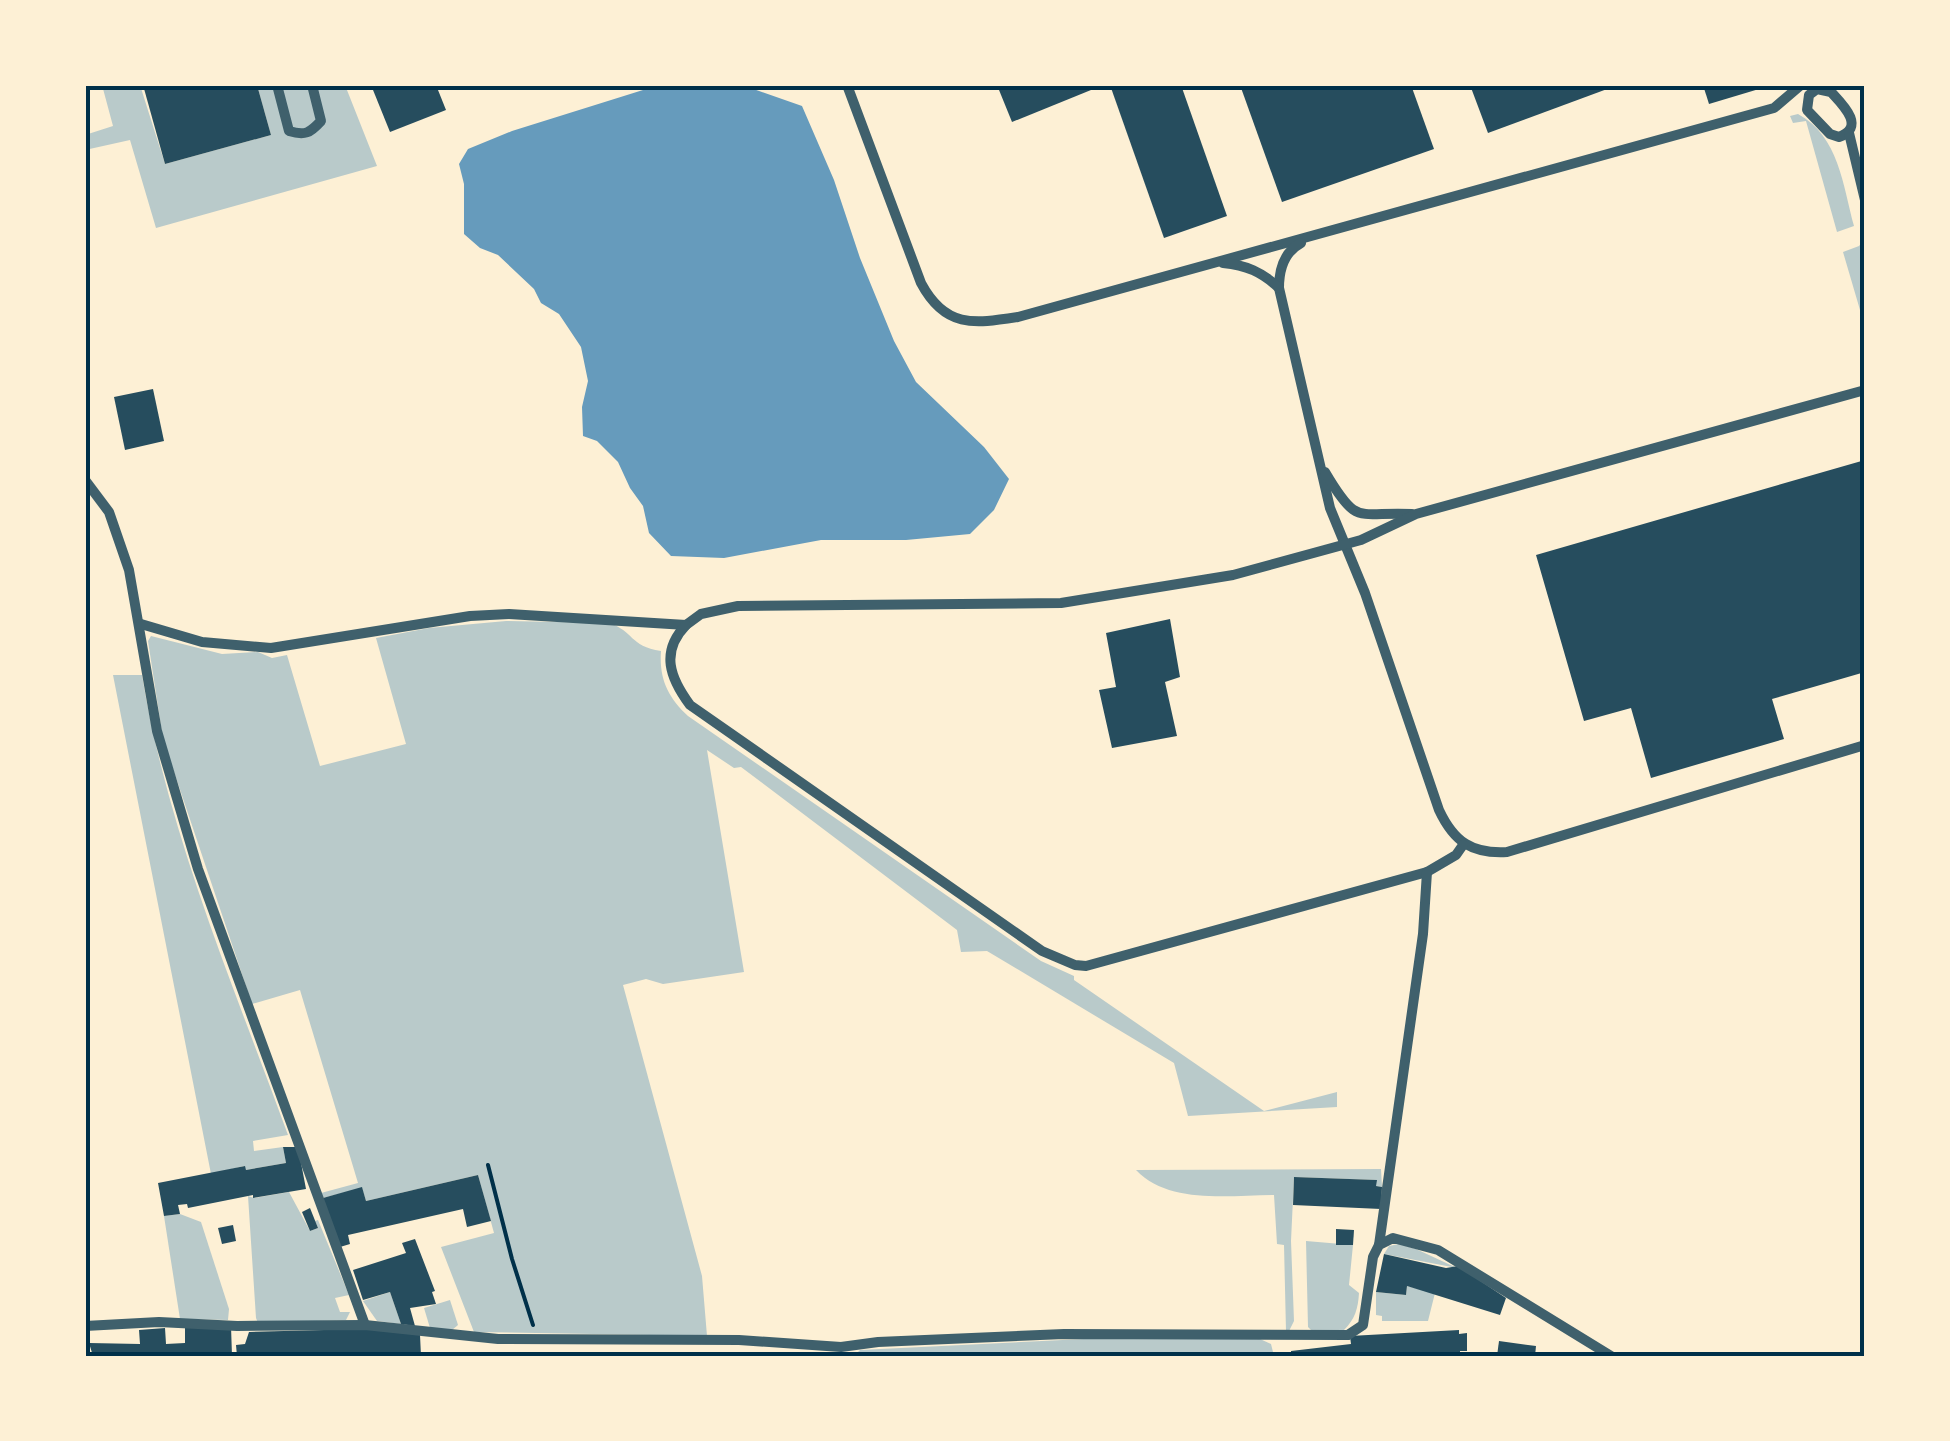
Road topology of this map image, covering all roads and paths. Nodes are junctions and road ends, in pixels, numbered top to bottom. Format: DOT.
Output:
graph roads {
  1 [pos="276,85"];
  2 [pos="312,85"];
  3 [pos="848,85"];
  4 [pos="1801,85"];
  5 [pos="1830,88"];
  6 [pos="1814,90"];
  7 [pos="1790,98"];
  8 [pos="1865,128"];
  9 [pos="1850,130"];
  10 [pos="1865,200"];
  11 [pos="1311,238"];
  12 [pos="1217,262"];
  13 [pos="1279,288"];
  14 [pos="1865,390"];
  15 [pos="1322,467"];
  16 [pos="85,480"];
  17 [pos="1416,514"];
  18 [pos="1344,545"];
  19 [pos="141,624"];
  20 [pos="686,624"];
  21 [pos="1865,745"];
  22 [pos="1463,846"];
  23 [pos="1427,872"];
  24 [pos="488,1164"];
  25 [pos="1378,1245"];
  26 [pos="85,1326"];
  27 [pos="364,1326"];
  28 [pos="537,1339"];
  29 [pos="843,1352"];
  30 [pos="1611,1356"];
  1 -- 2 [label="street"];
  3 -- 12 [label="street"];
  4 -- 7 [label="street"];
  5 -- 6 [label="street"];
  5 -- 9 [label="street"];
  6 -- 7 [label="street"];
  6 -- 9 [label="street"];
  7 -- 11 [label="street"];
  8 -- 9 [label="street"];
  9 -- 10 [label="street"];
  11 -- 12 [label="street"];
  11 -- 13 [label="street"];
  12 -- 13 [label="street"];
  13 -- 15 [label="street"];
  14 -- 17 [label="street"];
  15 -- 17 [label="street"];
  15 -- 18 [label="street"];
  16 -- 19 [label="street"];
  17 -- 18 [label="street"];
  18 -- 20 [label="street"];
  18 -- 22 [label="street"];
  19 -- 20 [label="street"];
  19 -- 27 [label="street"];
  20 -- 23 [label="street"];
  21 -- 22 [label="street"];
  22 -- 23 [label="street"];
  23 -- 25 [label="street"];
  24 -- 28 [label="path"];
  25 -- 29 [label="street"];
  25 -- 30 [label="street"];
  26 -- 27 [label="street"];
  27 -- 28 [label="street"];
  28 -- 29 [label="street"];
}
